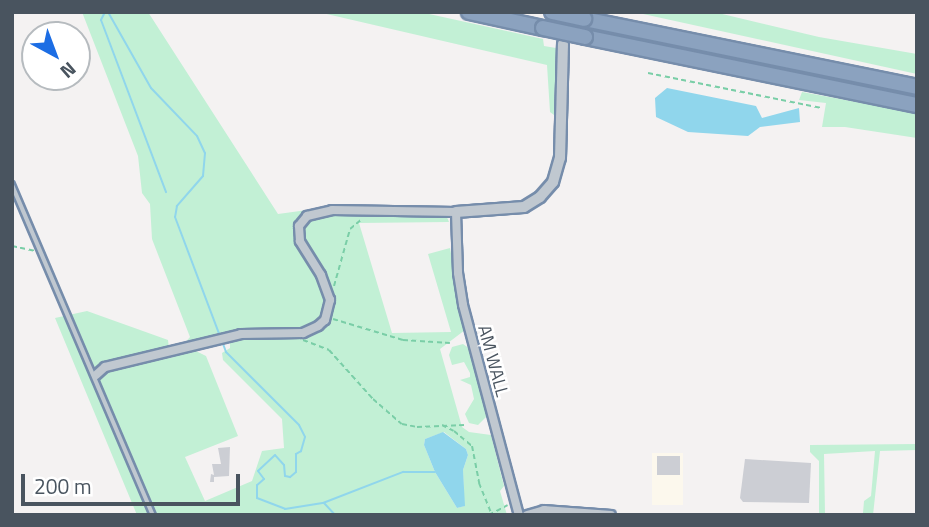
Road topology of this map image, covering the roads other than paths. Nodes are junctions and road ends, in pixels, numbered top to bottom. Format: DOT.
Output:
graph roads {
  1 [pos="469,12"];
  2 [pos="552,12"];
  3 [pos="563,44"];
  4 [pos="917,87"];
  5 [pos="917,104"];
  6 [pos="12,184"];
  7 [pos="456,212"];
  8 [pos="96,375"];
  9 [pos="153,515"];
  10 [pos="519,515"];
  11 [pos="527,515"];
  12 [pos="611,515"];
  1 -- 5 [label="highway, bridge"];
  2 -- 4 [label="highway, bridge"];
  3 -- 7 [label="street"];
  6 -- 8 [label="lane"];
  7 -- 8 [label="street"];
  7 -- 10 [label="street, AM WALL"];
  8 -- 9 [label="lane"];
  11 -- 12 [label="street"];
}
